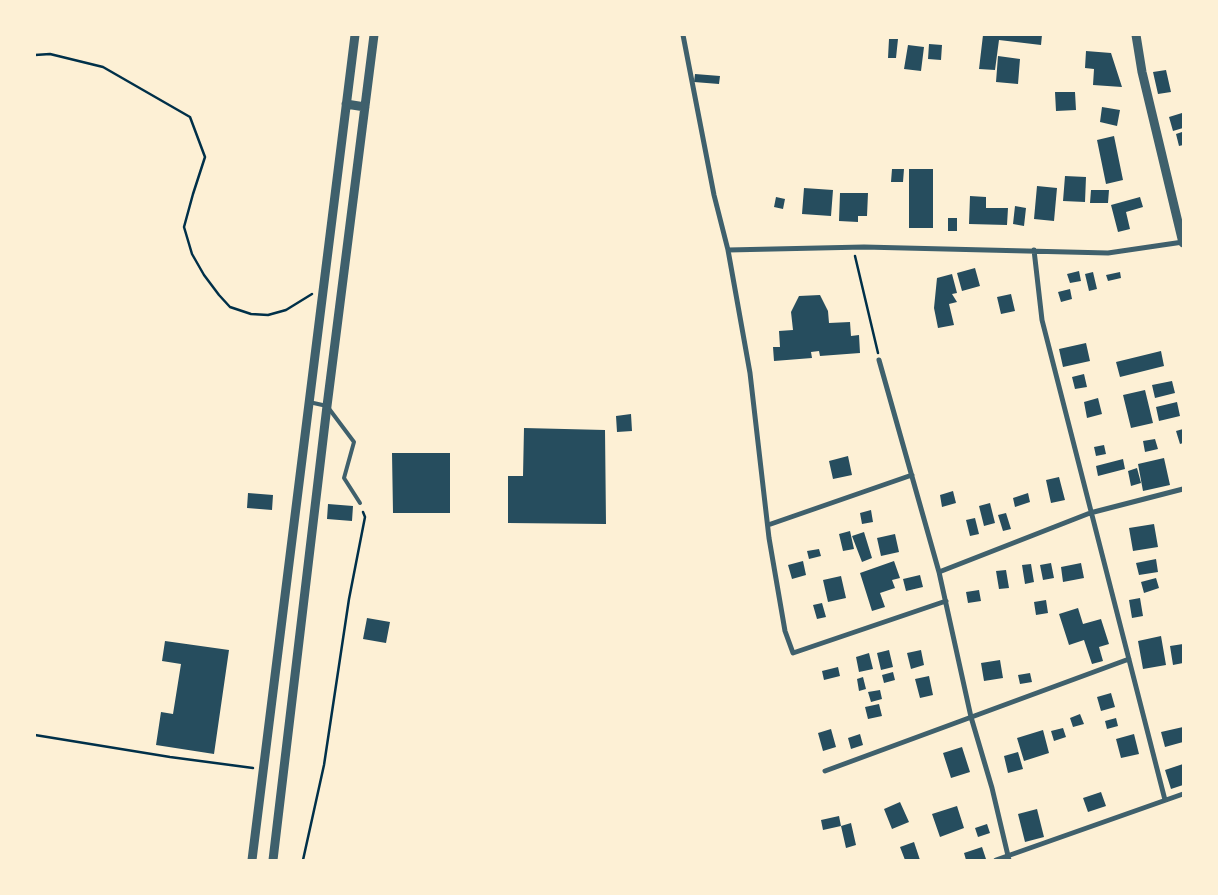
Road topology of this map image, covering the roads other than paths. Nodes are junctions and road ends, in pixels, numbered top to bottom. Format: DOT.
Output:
graph roads {
  1 [pos="355,35"];
  2 [pos="374,35"];
  3 [pos="683,35"];
  4 [pos="1136,35"];
  5 [pos="346,104"];
  6 [pos="365,108"];
  7 [pos="1183,242"];
  8 [pos="728,250"];
  9 [pos="1034,250"];
  10 [pos="879,360"];
  11 [pos="309,402"];
  12 [pos="327,406"];
  13 [pos="912,475"];
  14 [pos="1183,489"];
  15 [pos="360,503"];
  16 [pos="296,513"];
  17 [pos="1090,513"];
  18 [pos="314,515"];
  19 [pos="768,525"];
  20 [pos="939,572"];
  21 [pos="946,601"];
  22 [pos="280,643"];
  23 [pos="298,645"];
  24 [pos="1129,659"];
  25 [pos="971,717"];
  26 [pos="825,771"];
  27 [pos="1183,794"];
  28 [pos="1165,800"];
  29 [pos="1008,858"];
  30 [pos="252,860"];
  31 [pos="273,860"];
  32 [pos="996,860"];
  1 -- 5 [label="street"];
  2 -- 6 [label="street"];
  3 -- 8 [label="street"];
  4 -- 7 [label="street"];
  5 -- 6 [label="street"];
  5 -- 11 [label="street"];
  6 -- 12 [label="street"];
  7 -- 9 [label="street"];
  8 -- 9 [label="street"];
  8 -- 19 [label="street"];
  9 -- 17 [label="street"];
  10 -- 13 [label="street"];
  11 -- 12 [label="lane"];
  11 -- 16 [label="street"];
  12 -- 15 [label="lane"];
  12 -- 18 [label="street"];
  13 -- 19 [label="street"];
  13 -- 20 [label="street"];
  14 -- 17 [label="street"];
  16 -- 18 [label="street"];
  16 -- 22 [label="street"];
  17 -- 20 [label="street"];
  17 -- 24 [label="street"];
  18 -- 23 [label="street"];
  19 -- 21 [label="street"];
  20 -- 21 [label="street"];
  21 -- 25 [label="street"];
  22 -- 23 [label="street"];
  22 -- 30 [label="street"];
  23 -- 31 [label="street"];
  24 -- 25 [label="street"];
  24 -- 28 [label="street"];
  25 -- 26 [label="street"];
  25 -- 29 [label="street"];
  27 -- 28 [label="street"];
  28 -- 29 [label="street"];
  29 -- 32 [label="street"];
}
